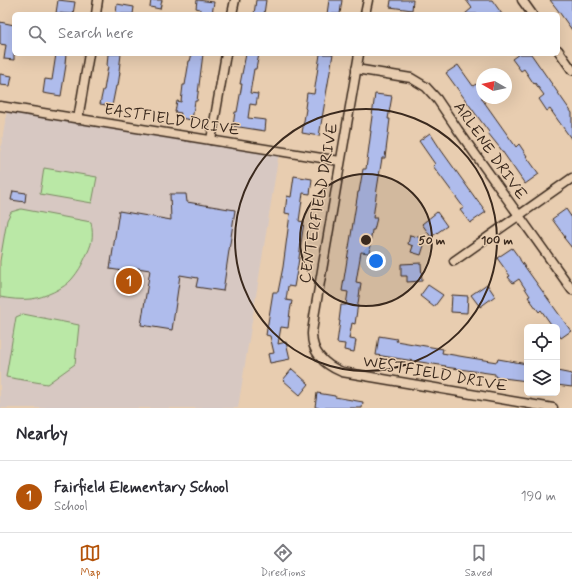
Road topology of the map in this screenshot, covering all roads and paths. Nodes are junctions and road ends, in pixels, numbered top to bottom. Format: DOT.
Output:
graph roads {
  1 [pos="98,0"];
  2 [pos="235,0"];
  3 [pos="368,0"];
  4 [pos="522,0"];
  5 [pos="96,12"];
  6 [pos="232,12"];
  7 [pos="365,12"];
  8 [pos="531,12"];
  9 [pos="560,53"];
  10 [pos="89,56"];
  11 [pos="226,56"];
  12 [pos="359,56"];
  13 [pos="356,69"];
  14 [pos="572,70"];
  15 [pos="0,106"];
  16 [pos="78,119"];
  17 [pos="211,140"];
  18 [pos="340,161"];
  19 [pos="572,178"];
  20 [pos="518,216"];
  21 [pos="454,261"];
  22 [pos="572,290"];
  23 [pos="318,355"];
  24 [pos="553,408"];
  1 -- 5 [label="street"];
  2 -- 6 [label="street"];
  3 -- 7 [label="street"];
  4 -- 8 [label="street"];
  9 -- 14 [label="street"];
  10 -- 16 [label="street"];
  11 -- 17 [label="street"];
  12 -- 13 [label="street, CENTERFIELD DRIVE"];
  13 -- 18 [label="street, CENTERFIELD DRIVE"];
  13 -- 20 [label="street, ARLENE DRIVE"];
  15 -- 16 [label="street, EASTFIELD DRIVE"];
  16 -- 17 [label="street, EASTFIELD DRIVE"];
  17 -- 18 [label="street, EASTFIELD DRIVE"];
  18 -- 23 [label="street, CENTERFIELD DRIVE"];
  19 -- 20 [label="street"];
  20 -- 21 [label="street"];
  20 -- 22 [label="street, ARLENE DRIVE"];
  23 -- 24 [label="street, WESTFIELD DRIVE"];
}
